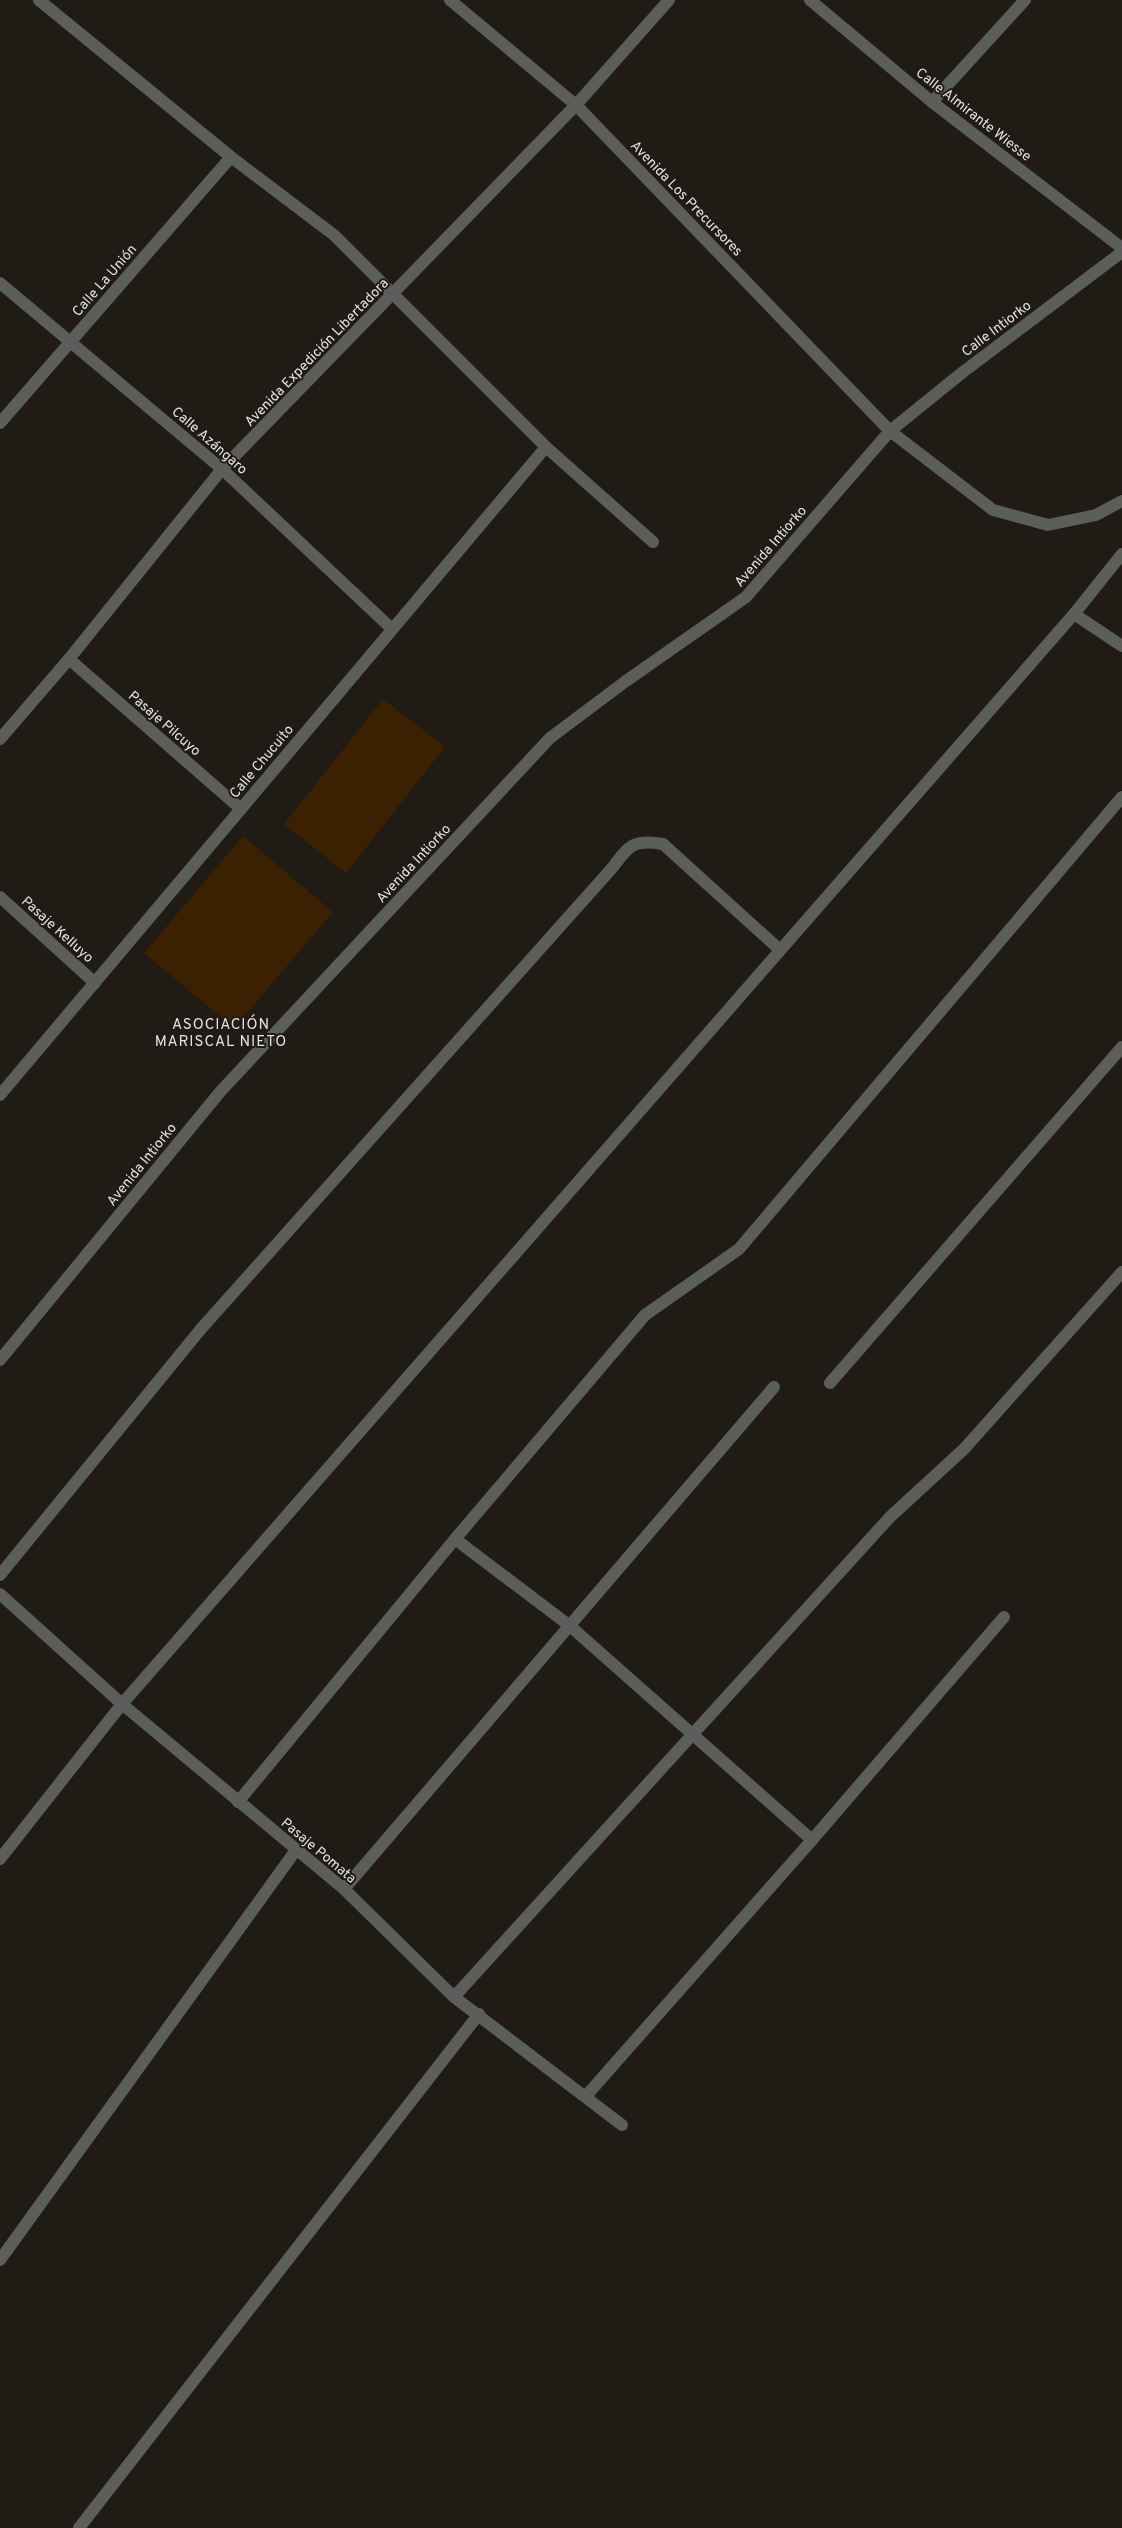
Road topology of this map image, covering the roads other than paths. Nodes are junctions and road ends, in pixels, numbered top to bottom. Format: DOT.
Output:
graph roads {
  1 [pos="39,0"];
  2 [pos="450,0"];
  3 [pos="669,0"];
  4 [pos="810,0"];
  5 [pos="1025,0"];
  6 [pos="932,102"];
  7 [pos="576,105"];
  8 [pos="231,157"];
  9 [pos="1122,248"];
  10 [pos="1122,252"];
  11 [pos="0,283"];
  12 [pos="393,295"];
  13 [pos="70,342"];
  14 [pos="0,423"];
  15 [pos="890,431"];
  16 [pos="546,446"];
  17 [pos="222,469"];
  18 [pos="1122,500"];
  19 [pos="653,542"];
  20 [pos="1122,554"];
  21 [pos="1074,614"];
  22 [pos="392,629"];
  23 [pos="1122,646"];
  24 [pos="69,659"];
  25 [pos="0,739"];
  26 [pos="1122,796"];
  27 [pos="241,809"];
  28 [pos="0,897"];
  29 [pos="780,950"];
  30 [pos="95,982"];
  31 [pos="1122,1047"];
  32 [pos="0,1096"];
  33 [pos="1122,1272"];
  34 [pos="0,1360"];
  35 [pos="830,1383"];
  36 [pos="774,1387"];
  37 [pos="455,1539"];
  38 [pos="0,1575"];
  39 [pos="0,1594"];
  40 [pos="1004,1617"];
  41 [pos="570,1626"];
  42 [pos="122,1704"];
  43 [pos="693,1734"];
  44 [pos="238,1802"];
  45 [pos="812,1840"];
  46 [pos="296,1850"];
  47 [pos="0,1859"];
  48 [pos="344,1889"];
  49 [pos="454,1997"];
  50 [pos="479,2014"];
  51 [pos="586,2096"];
  52 [pos="622,2125"];
  53 [pos="0,2260"];
  54 [pos="79,2528"];
  1 -- 8 [label="street"];
  2 -- 7 [label="street, Avenida Los Precursores"];
  3 -- 7 [label="street, Avenida Expedición Libertadora"];
  4 -- 6 [label="street, Calle Almirante Wiesse"];
  5 -- 6 [label="street"];
  6 -- 9 [label="street, Calle Almirante Wiesse"];
  7 -- 12 [label="street, Avenida Expedición Libertadora"];
  7 -- 15 [label="street, Avenida Los Precursores"];
  8 -- 12 [label="street"];
  8 -- 13 [label="street, Calle La Unión"];
  10 -- 15 [label="street, Calle Intiorko"];
  11 -- 13 [label="street, Calle Azángaro"];
  12 -- 16 [label="street"];
  12 -- 17 [label="street, Avenida Expedición Libertadora"];
  13 -- 14 [label="street, Calle La Unión"];
  13 -- 17 [label="street, Calle Azángaro"];
  15 -- 18 [label="street, Avenida Los Precursores"];
  15 -- 34 [label="street, Avenida Intiorko"];
  16 -- 19 [label="street"];
  16 -- 22 [label="street, Calle Chucuito"];
  17 -- 22 [label="street, Calle Azángaro"];
  17 -- 24 [label="street, Avenida Expedición Libertadora"];
  20 -- 21 [label="street"];
  21 -- 23 [label="street"];
  21 -- 29 [label="street"];
  22 -- 27 [label="street, Calle Chucuito"];
  24 -- 25 [label="street, Avenida Expedición Libertadora"];
  24 -- 27 [label="street, Pasaje Pilcuyo"];
  26 -- 37 [label="street"];
  27 -- 30 [label="street, Calle Chucuito"];
  28 -- 30 [label="street, Pasaje Kelluyo"];
  29 -- 38 [label="street"];
  29 -- 42 [label="street"];
  30 -- 32 [label="street, Calle Chucuito"];
  31 -- 35 [label="street"];
  33 -- 43 [label="street"];
  36 -- 41 [label="street"];
  37 -- 41 [label="street"];
  37 -- 44 [label="street"];
  39 -- 42 [label="street, Pasaje Pomata"];
  40 -- 45 [label="street"];
  41 -- 43 [label="street"];
  41 -- 48 [label="street"];
  42 -- 44 [label="street, Pasaje Pomata"];
  42 -- 47 [label="street"];
  43 -- 45 [label="street"];
  43 -- 49 [label="street"];
  44 -- 46 [label="street, Pasaje Pomata"];
  45 -- 51 [label="street"];
  46 -- 48 [label="street, Pasaje Pomata"];
  46 -- 53 [label="street"];
  48 -- 49 [label="street, Pasaje Pomata"];
  49 -- 50 [label="street, Pasaje Pomata"];
  50 -- 51 [label="street, Pasaje Pomata"];
  50 -- 54 [label="street"];
  51 -- 52 [label="street, Pasaje Pomata"];
}
